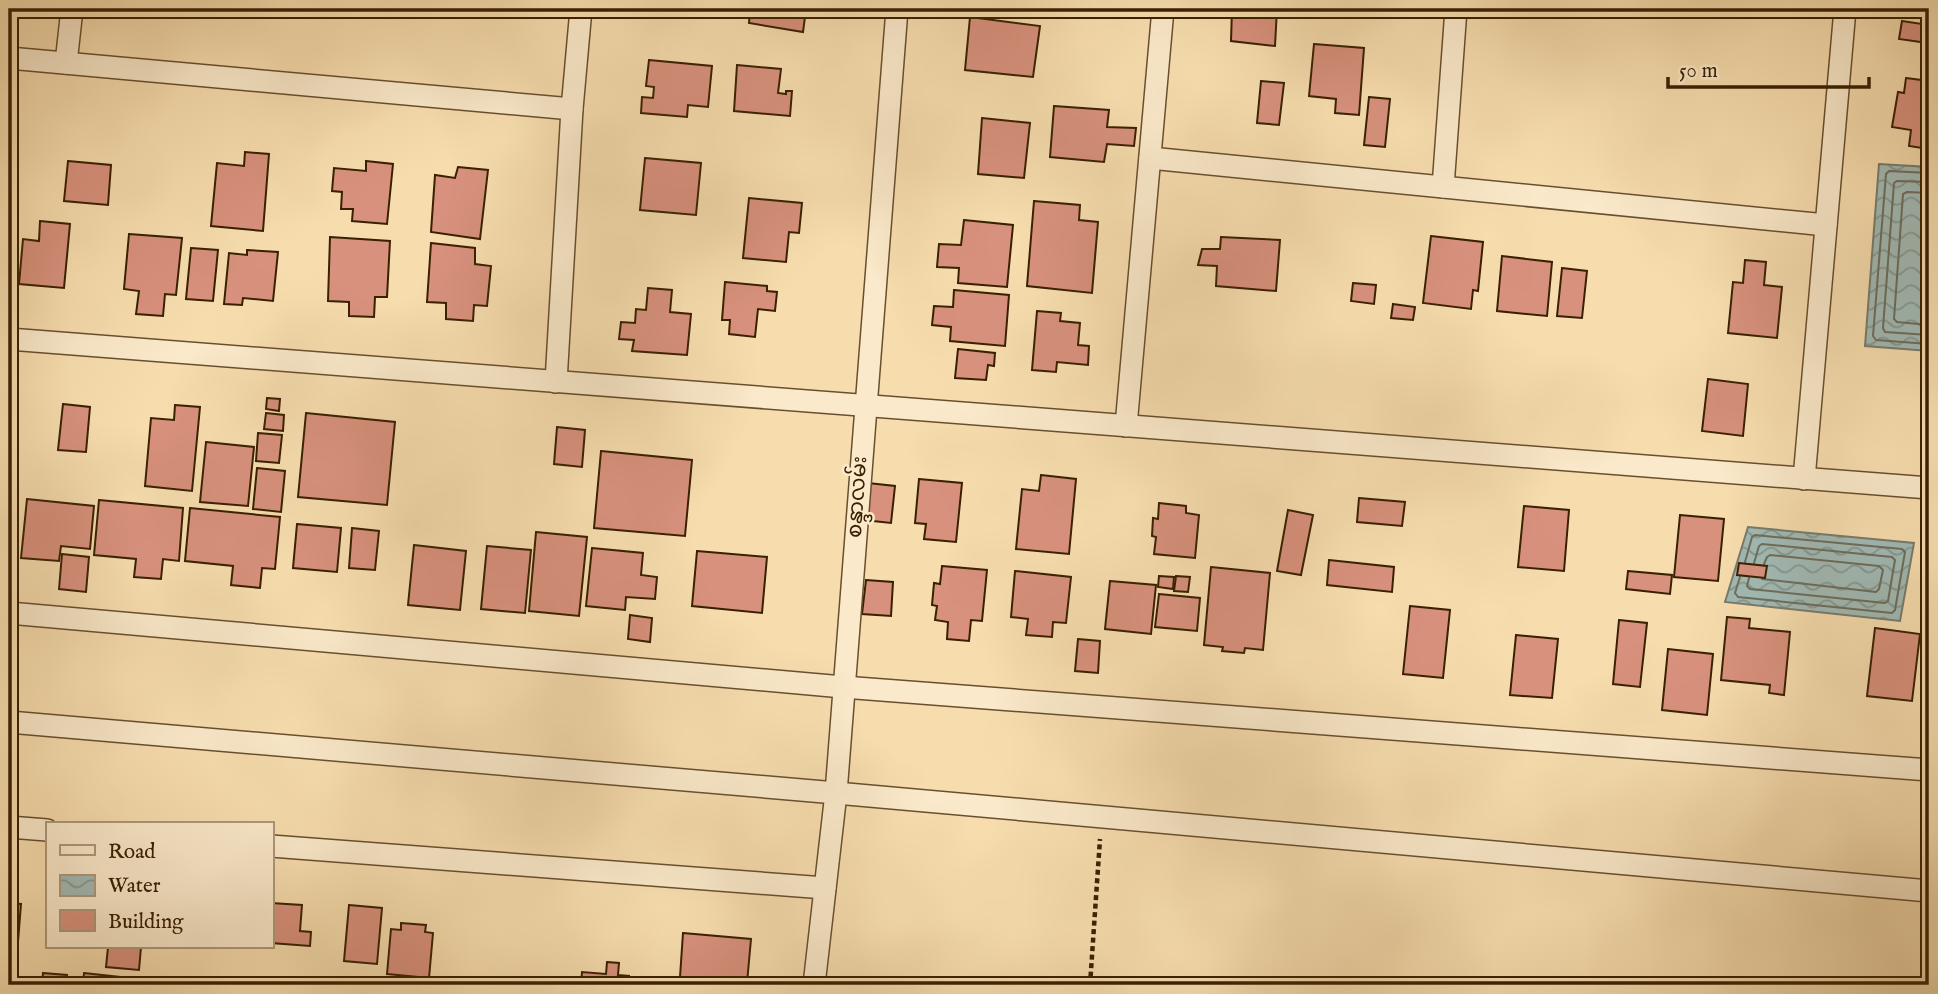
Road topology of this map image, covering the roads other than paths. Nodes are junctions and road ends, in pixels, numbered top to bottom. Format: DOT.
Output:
graph roads {
  1 [pos="72,9"];
  2 [pos="581,9"];
  3 [pos="897,9"];
  4 [pos="1163,9"];
  5 [pos="1456,9"];
  6 [pos="1845,9"];
  7 [pos="9,58"];
  8 [pos="66,63"];
  9 [pos="572,109"];
  10 [pos="1150,158"];
  11 [pos="1443,187"];
  12 [pos="1826,225"];
  13 [pos="9,339"];
  14 [pos="556,382"];
  15 [pos="866,406"];
  16 [pos="1126,426"];
  17 [pos="1804,479"];
  18 [pos="1929,488"];
  19 [pos="9,613"];
  20 [pos="844,687"];
  21 [pos="9,722"];
  22 [pos="1929,770"];
  23 [pos="836,793"];
  24 [pos="9,827"];
  25 [pos="46,830"];
  26 [pos="273,846"];
  27 [pos="825,888"];
  28 [pos="1929,891"];
  29 [pos="814,985"];
  1 -- 8 [label="street"];
  2 -- 9 [label="street"];
  3 -- 15 [label="street, စန္ဒာလမ်း"];
  4 -- 10 [label="street"];
  5 -- 11 [label="street"];
  6 -- 12 [label="street"];
  7 -- 8 [label="street"];
  8 -- 9 [label="street"];
  9 -- 14 [label="street"];
  10 -- 11 [label="street"];
  10 -- 16 [label="street"];
  11 -- 12 [label="street"];
  12 -- 17 [label="street"];
  13 -- 14 [label="street"];
  14 -- 15 [label="street"];
  15 -- 16 [label="street"];
  15 -- 20 [label="street, စန္ဒာလမ်း"];
  16 -- 17 [label="street"];
  17 -- 18 [label="street"];
  19 -- 20 [label="street"];
  20 -- 22 [label="street"];
  20 -- 23 [label="street, စန္ဒာလမ်း"];
  21 -- 23 [label="street"];
  23 -- 27 [label="street, စန္ဒာလမ်း"];
  23 -- 28 [label="street"];
  24 -- 25 [label="street"];
  26 -- 27 [label="street"];
  27 -- 29 [label="street, စန္ဒာလမ်း"];
}
